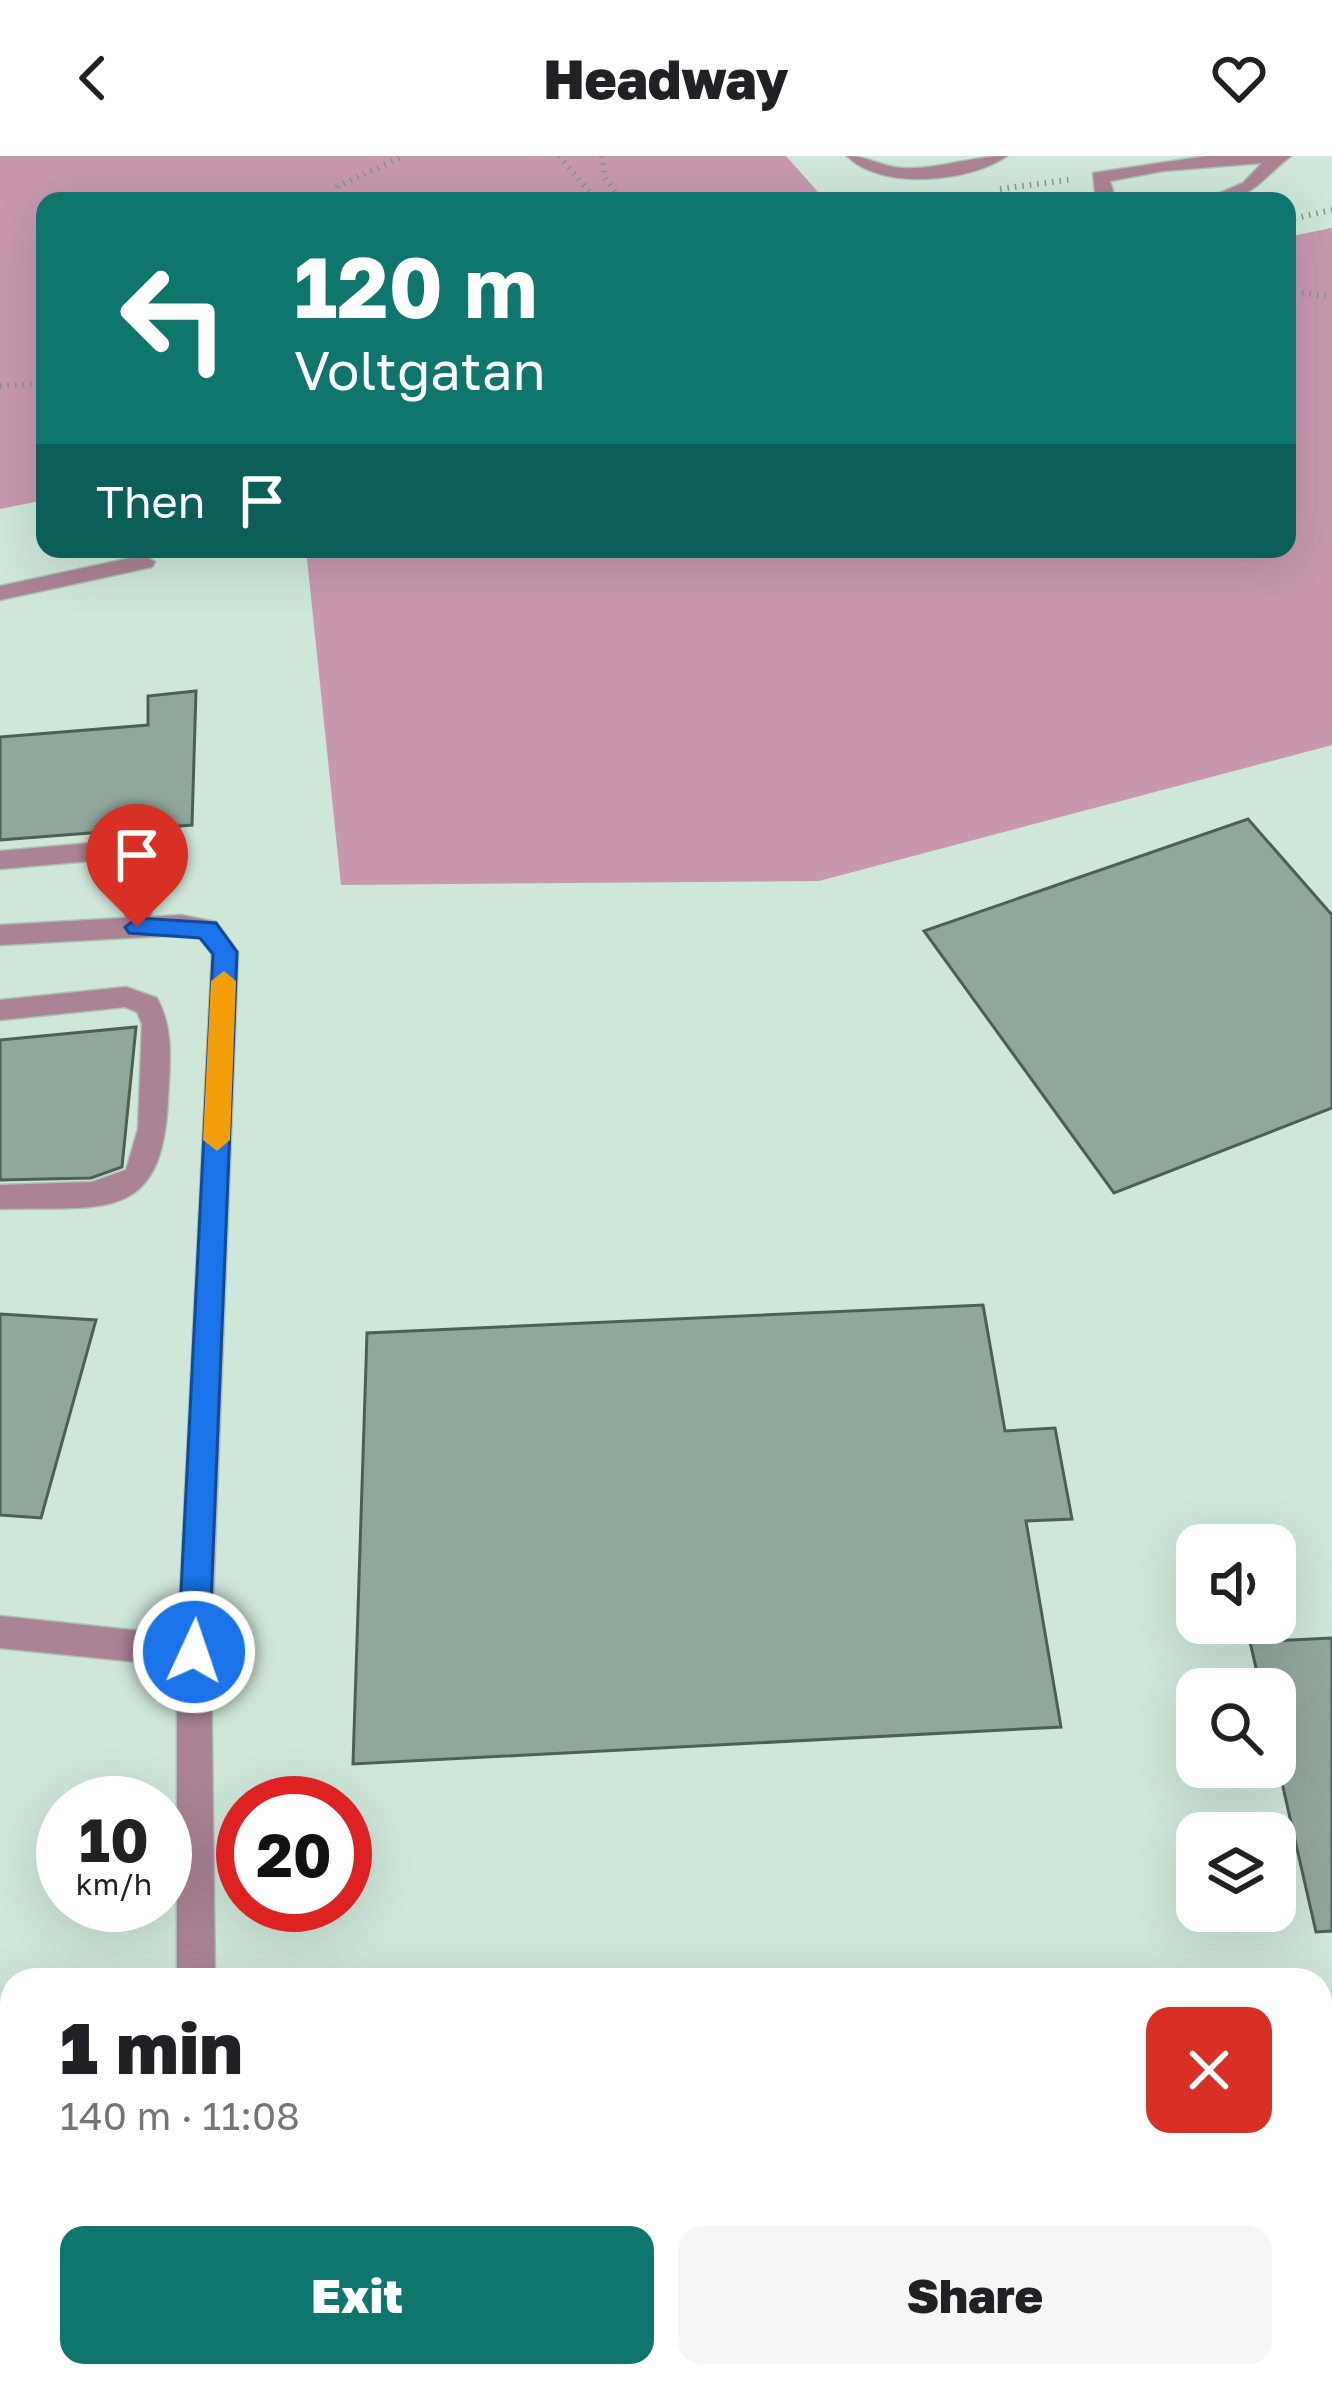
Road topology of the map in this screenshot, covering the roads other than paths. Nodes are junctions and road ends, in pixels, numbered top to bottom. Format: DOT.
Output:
graph roads {
  1 [pos="856,156"];
  2 [pos="998,156"];
  3 [pos="1280,156"];
  4 [pos="1104,192"];
  5 [pos="1238,192"];
  6 [pos="144,562"];
  7 [pos="0,593"];
  8 [pos="0,860"];
  9 [pos="137,927"];
  10 [pos="0,935"];
  11 [pos="0,1010"];
  12 [pos="0,1197"];
  13 [pos="0,1632"];
  14 [pos="194,1652"];
  15 [pos="196,1968"];
  1 -- 2 [label="street"];
  3 -- 4 [label="street"];
  3 -- 5 [label="street"];
  6 -- 7 [label="street"];
  8 -- 9 [label="street"];
  9 -- 10 [label="street"];
  9 -- 14 [label="street"];
  11 -- 12 [label="street"];
  13 -- 14 [label="street"];
  14 -- 15 [label="street"];
}
